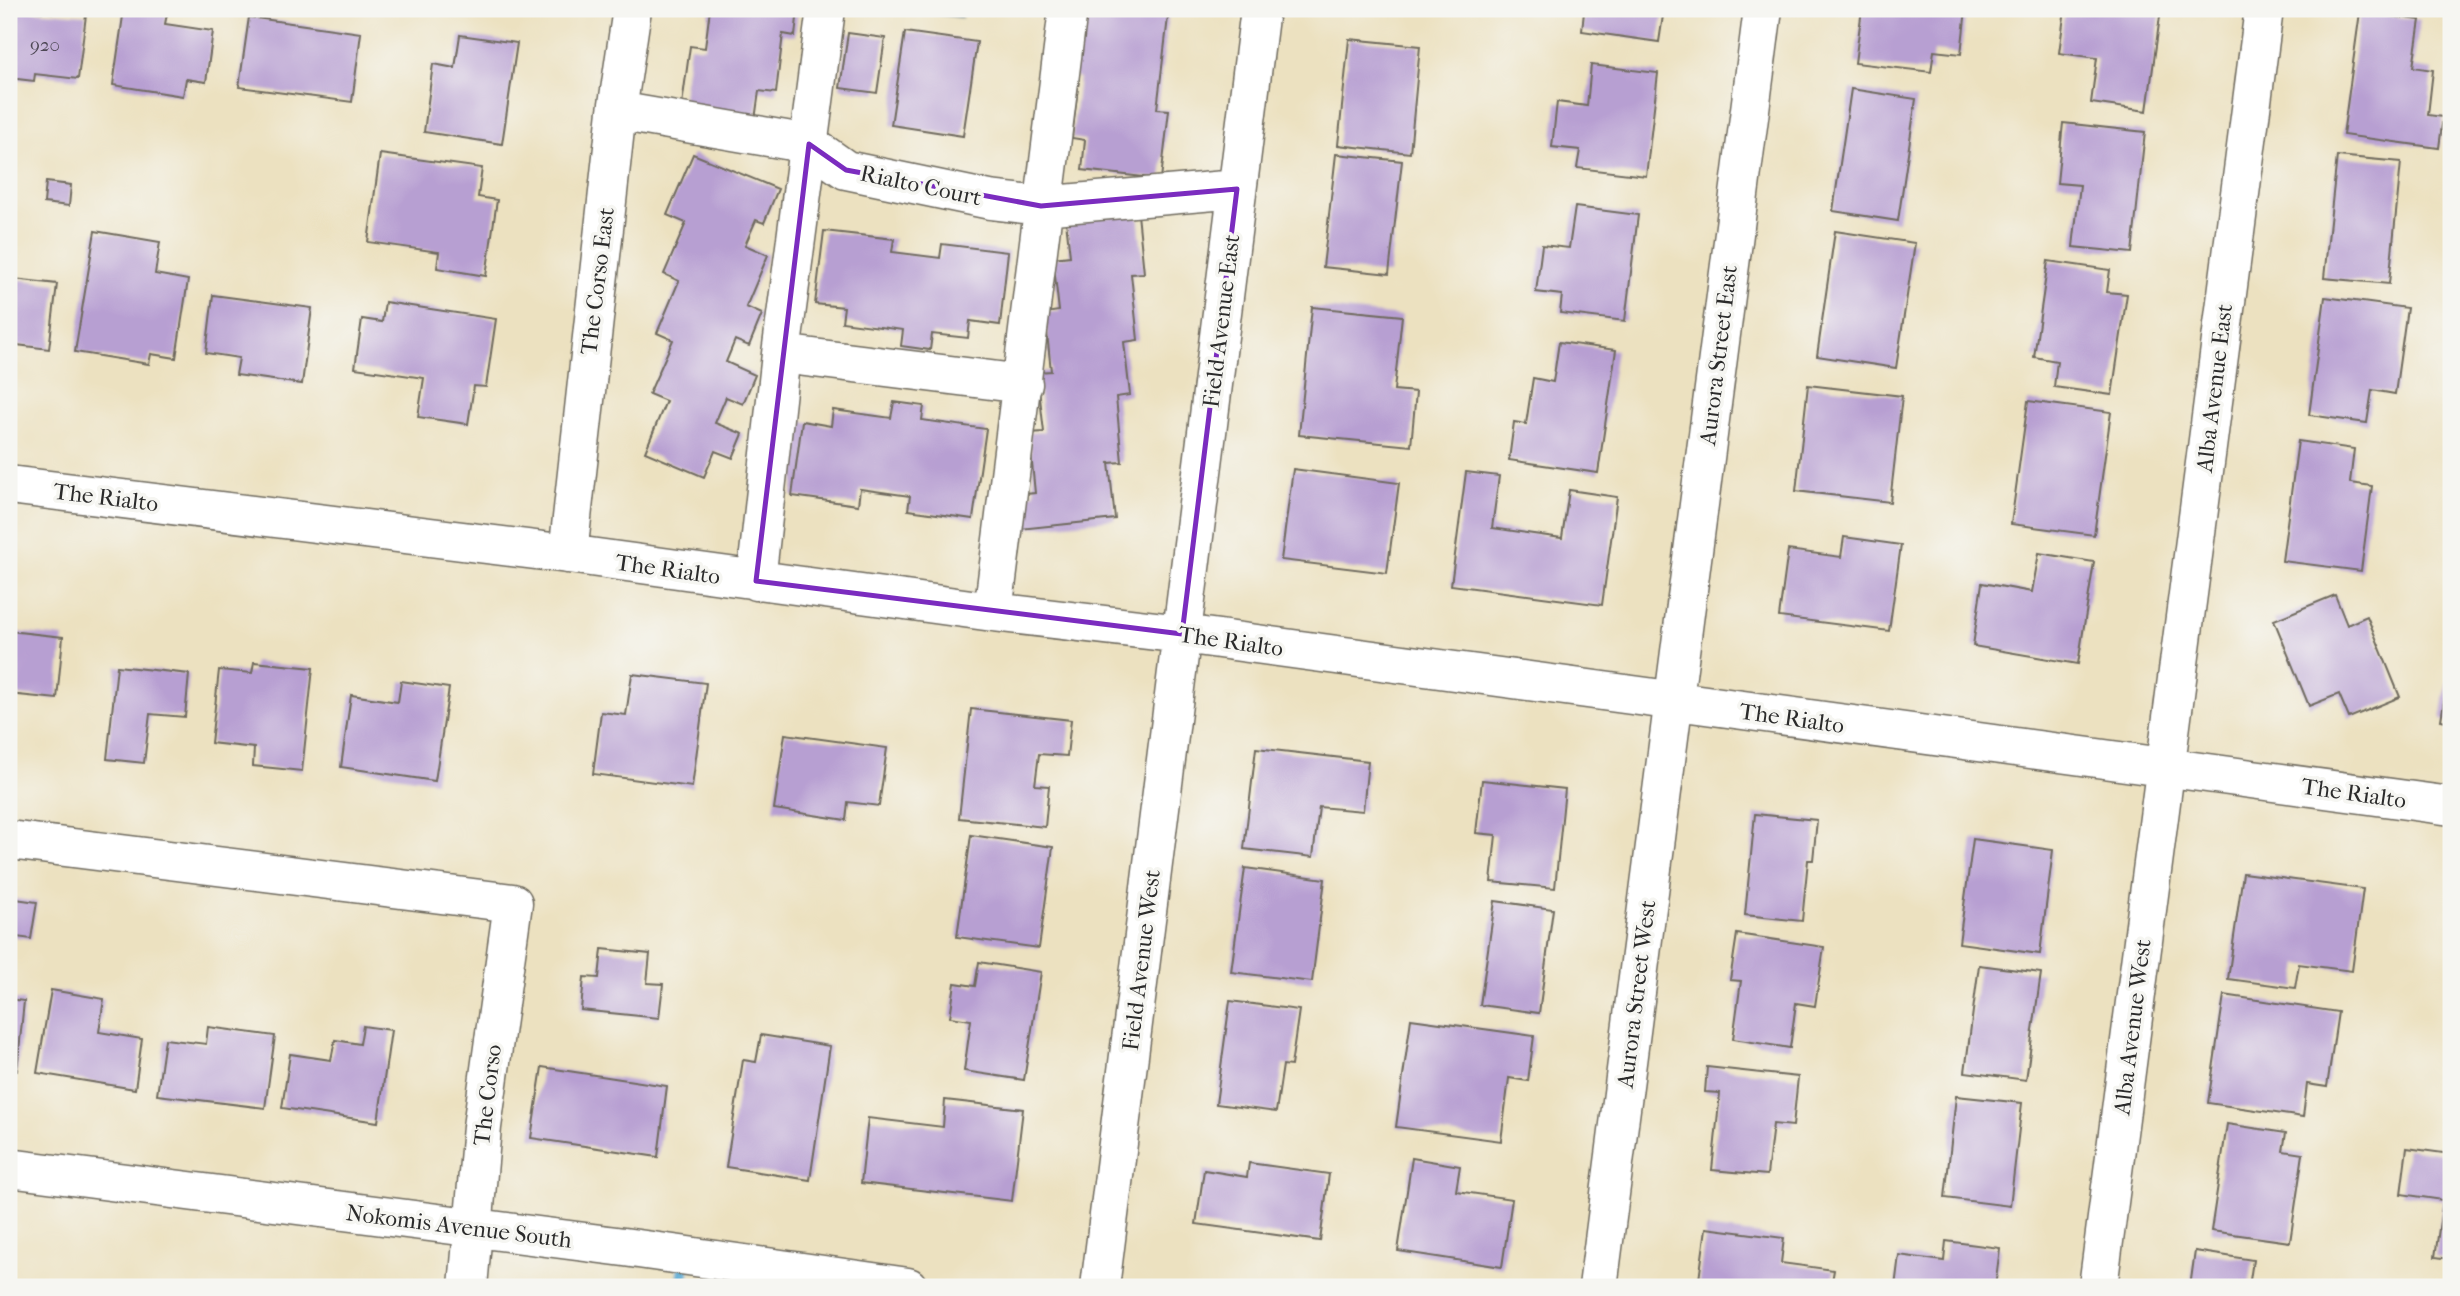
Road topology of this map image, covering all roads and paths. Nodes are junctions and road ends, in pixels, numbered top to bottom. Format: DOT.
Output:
graph roads {
  1 [pos="632,9"];
  2 [pos="826,9"];
  3 [pos="1068,9"];
  4 [pos="1260,9"];
  5 [pos="1763,9"];
  6 [pos="2264,9"];
  7 [pos="617,111"];
  8 [pos="809,144"];
  9 [pos="1237,189"];
  10 [pos="1041,206"];
  11 [pos="781,354"];
  12 [pos="1023,384"];
  13 [pos="9,485"];
  14 [pos="568,554"];
  15 [pos="756,581"];
  16 [pos="993,612"];
  17 [pos="1182,634"];
  18 [pos="1673,702"];
  19 [pos="2165,767"];
  20 [pos="2451,806"];
  21 [pos="9,840"];
  22 [pos="9,1168"];
  23 [pos="474,1227"];
  24 [pos="468,1287"];
  25 [pos="908,1287"];
  26 [pos="1100,1287"];
  27 [pos="1598,1287"];
  28 [pos="2098,1287"];
  1 -- 7 [label="street, The Corso East"];
  2 -- 8 [label="street"];
  3 -- 10 [label="street"];
  4 -- 9 [label="street, Field Avenue East"];
  5 -- 18 [label="street, Aurora Street East"];
  6 -- 19 [label="street, Alba Avenue East"];
  7 -- 8 [label="street"];
  7 -- 14 [label="street, The Corso East"];
  8 -- 10 [label="street, Rialto Court"];
  8 -- 11 [label="street"];
  9 -- 10 [label="street, Rialto Court"];
  9 -- 17 [label="street, Field Avenue East"];
  10 -- 12 [label="street"];
  11 -- 12 [label="street"];
  11 -- 15 [label="street"];
  12 -- 16 [label="street"];
  13 -- 14 [label="street, The Rialto"];
  14 -- 15 [label="street, The Rialto"];
  15 -- 16 [label="street, The Rialto"];
  16 -- 17 [label="street, The Rialto"];
  17 -- 18 [label="street, The Rialto"];
  17 -- 26 [label="street, Field Avenue West"];
  18 -- 19 [label="street, The Rialto"];
  18 -- 27 [label="street, Aurora Street West"];
  19 -- 20 [label="street, The Rialto"];
  19 -- 28 [label="street, Alba Avenue West"];
  21 -- 23 [label="street, The Corso"];
  22 -- 23 [label="street, Nokomis Avenue South"];
  23 -- 24 [label="street, The Corso"];
  23 -- 25 [label="street, Nokomis Avenue South"];
}
